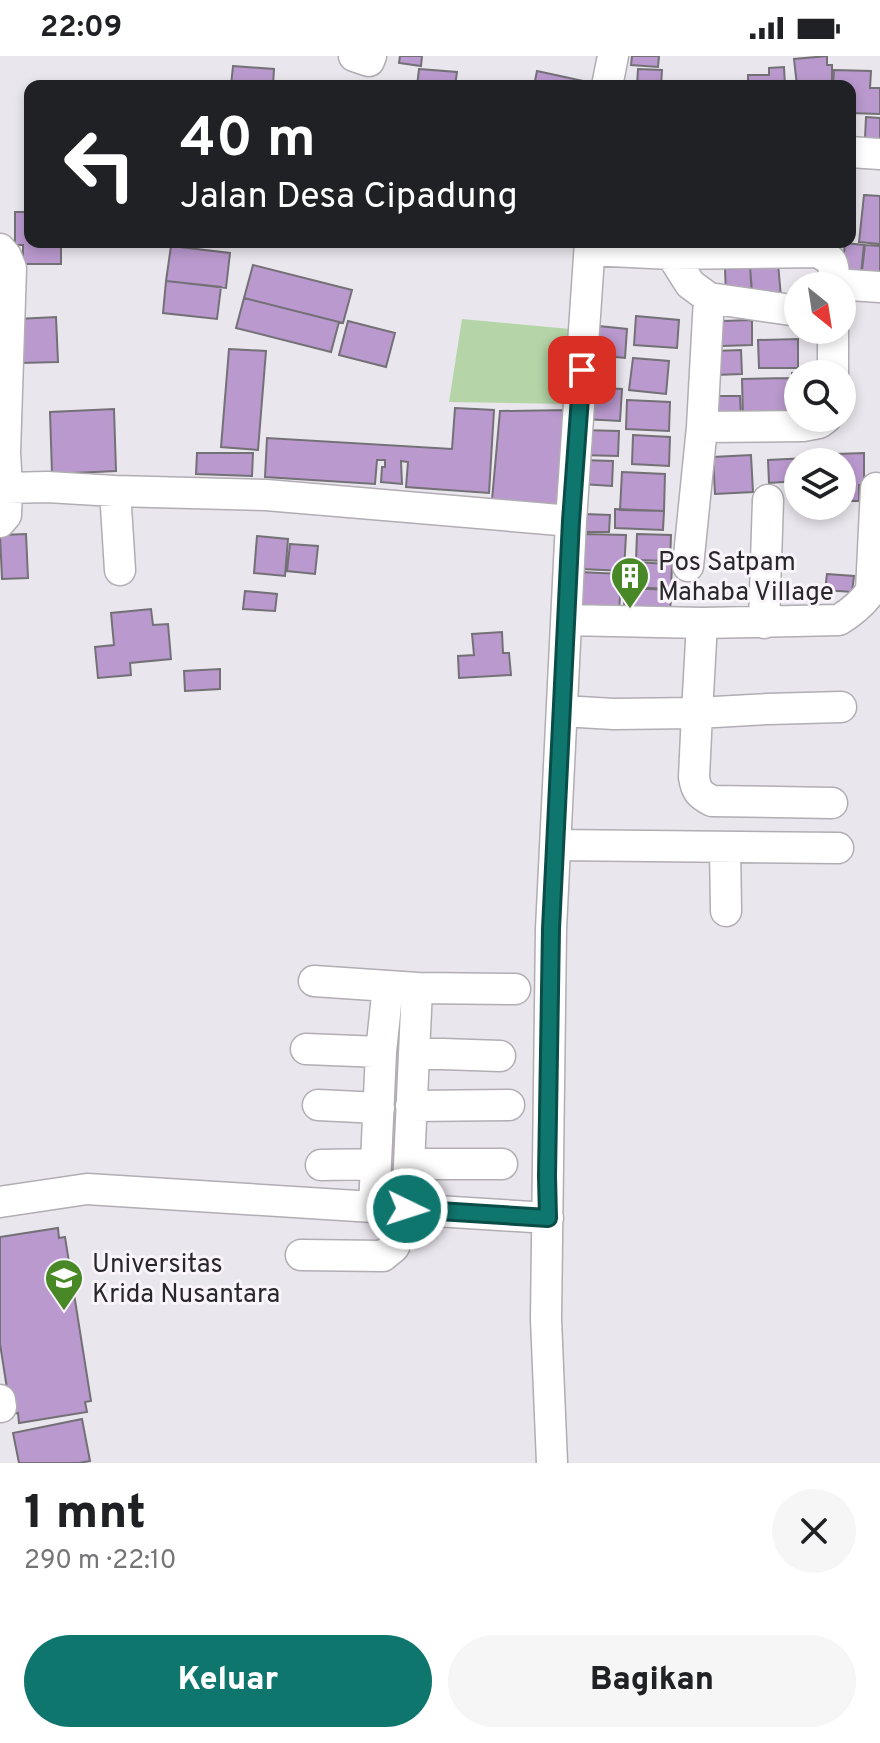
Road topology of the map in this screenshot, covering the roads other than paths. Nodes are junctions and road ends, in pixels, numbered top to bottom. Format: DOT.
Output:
graph roads {
  1 [pos="613,56"];
  2 [pos="608,80"];
  3 [pos="856,152"];
  4 [pos="880,154"];
  5 [pos="590,248"];
  6 [pos="610,248"];
  7 [pos="0,249"];
  8 [pos="671,254"];
  9 [pos="833,272"];
  10 [pos="856,286"];
  11 [pos="880,287"];
  12 [pos="709,298"];
  13 [pos="784,309"];
  14 [pos="784,426"];
  15 [pos="702,427"];
  16 [pos="7,488"];
  17 [pos="876,488"];
  18 [pos="115,491"];
  19 [pos="768,500"];
  20 [pos="571,521"];
  21 [pos="0,522"];
  22 [pos="688,566"];
  23 [pos="120,570"];
  24 [pos="567,620"];
  25 [pos="702,623"];
  26 [pos="764,623"];
  27 [pos="841,707"];
  28 [pos="562,711"];
  29 [pos="697,713"];
  30 [pos="832,803"];
  31 [pos="556,845"];
  32 [pos="725,847"];
  33 [pos="838,848"];
  34 [pos="726,911"];
  35 [pos="314,981"];
  36 [pos="402,987"];
  37 [pos="515,989"];
  38 [pos="306,1049"];
  39 [pos="381,1052"];
  40 [pos="414,1053"];
  41 [pos="500,1056"];
  42 [pos="318,1105"];
  43 [pos="509,1105"];
  44 [pos="411,1106"];
  45 [pos="379,1108"];
  46 [pos="376,1164"];
  47 [pos="409,1164"];
  48 [pos="502,1164"];
  49 [pos="321,1165"];
  50 [pos="0,1202"];
  51 [pos="374,1207"];
  52 [pos="407,1209"];
  53 [pos="548,1218"];
  54 [pos="301,1255"];
  55 [pos="552,1463"];
  1 -- 2 [label="street"];
  3 -- 4 [label="street"];
  5 -- 20 [label="street"];
  6 -- 8 [label="street"];
  7 -- 16 [label="street"];
  8 -- 9 [label="street"];
  8 -- 12 [label="street"];
  10 -- 11 [label="street"];
  12 -- 13 [label="street"];
  12 -- 15 [label="street"];
  14 -- 15 [label="street"];
  15 -- 22 [label="street"];
  16 -- 18 [label="street"];
  16 -- 21 [label="street"];
  17 -- 26 [label="street"];
  18 -- 20 [label="street"];
  18 -- 23 [label="street"];
  19 -- 26 [label="street"];
  20 -- 24 [label="street"];
  24 -- 25 [label="street"];
  24 -- 28 [label="street"];
  25 -- 26 [label="street"];
  25 -- 29 [label="street"];
  27 -- 29 [label="street"];
  28 -- 29 [label="street"];
  28 -- 31 [label="street"];
  29 -- 30 [label="street"];
  31 -- 32 [label="street"];
  31 -- 53 [label="street"];
  32 -- 33 [label="street"];
  32 -- 34 [label="street"];
  35 -- 36 [label="street"];
  36 -- 37 [label="street"];
  36 -- 39 [label="street"];
  36 -- 40 [label="street"];
  38 -- 39 [label="street"];
  39 -- 45 [label="street"];
  40 -- 41 [label="street"];
  40 -- 44 [label="street"];
  42 -- 45 [label="street"];
  43 -- 44 [label="street"];
  44 -- 47 [label="street"];
  45 -- 46 [label="street"];
  46 -- 49 [label="street"];
  46 -- 51 [label="street"];
  47 -- 48 [label="street"];
  47 -- 52 [label="street"];
  50 -- 51 [label="street"];
  51 -- 52 [label="street"];
  52 -- 53 [label="street"];
  52 -- 54 [label="street"];
  53 -- 55 [label="street"];
}
